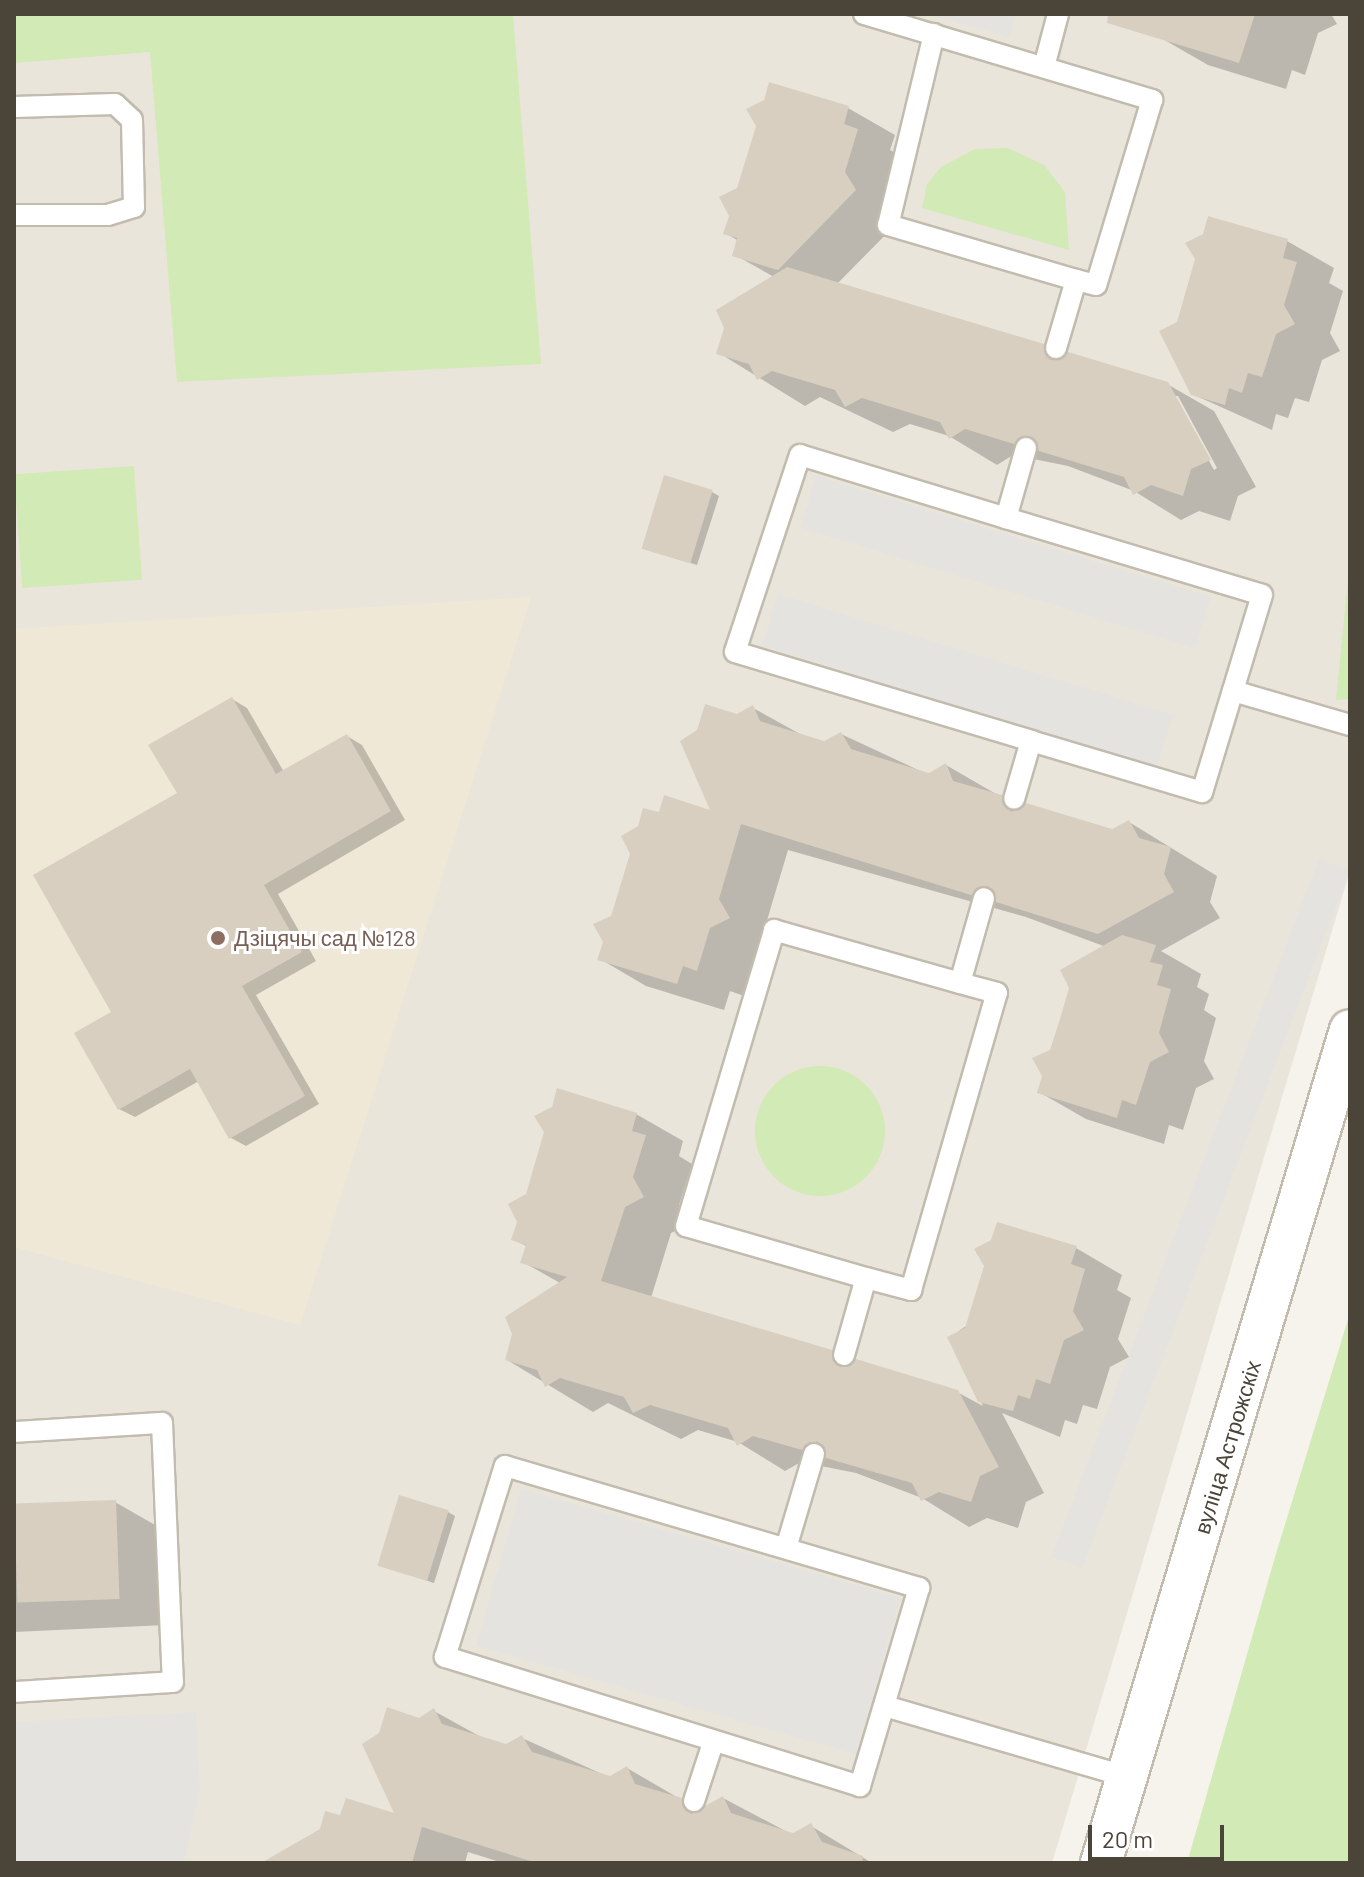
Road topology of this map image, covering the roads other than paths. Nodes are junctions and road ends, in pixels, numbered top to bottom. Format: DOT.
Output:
graph roads {
  1 [pos="864,14"];
  2 [pos="1058,14"];
  3 [pos="934,34"];
  4 [pos="1044,67"];
  5 [pos="14,107"];
  6 [pos="14,215"];
  7 [pos="1076,280"];
  8 [pos="1056,348"];
  9 [pos="1026,448"];
  10 [pos="1006,518"];
  11 [pos="1233,691"];
  12 [pos="1350,725"];
  13 [pos="1031,741"];
  14 [pos="1014,799"];
  15 [pos="984,898"];
  16 [pos="960,983"];
  17 [pos="1350,1030"];
  18 [pos="866,1278"];
  19 [pos="844,1355"];
  20 [pos="14,1432"];
  21 [pos="814,1454"];
  22 [pos="786,1548"];
  23 [pos="14,1692"];
  24 [pos="888,1707"];
  25 [pos="713,1743"];
  26 [pos="1127,1777"];
  27 [pos="694,1801"];
  28 [pos="1101,1863"];
  1 -- 3 [label="lane"];
  2 -- 4 [label="lane"];
  3 -- 4 [label="lane"];
  3 -- 7 [label="lane"];
  4 -- 7 [label="lane"];
  5 -- 6 [label="lane"];
  7 -- 8 [label="lane"];
  9 -- 10 [label="lane"];
  10 -- 11 [label="lane"];
  10 -- 13 [label="lane"];
  11 -- 12 [label="lane"];
  11 -- 13 [label="lane"];
  13 -- 14 [label="lane"];
  15 -- 16 [label="lane"];
  16 -- 18 [label="lane"];
  16 -- 18 [label="lane"];
  17 -- 26 [label="street, вуліца Астрожскіх"];
  18 -- 19 [label="lane"];
  20 -- 23 [label="lane"];
  21 -- 22 [label="lane"];
  22 -- 24 [label="lane"];
  22 -- 25 [label="lane"];
  24 -- 25 [label="lane"];
  24 -- 26 [label="lane"];
  25 -- 27 [label="lane"];
  26 -- 28 [label="street, вуліца Астрожскіх"];
}
